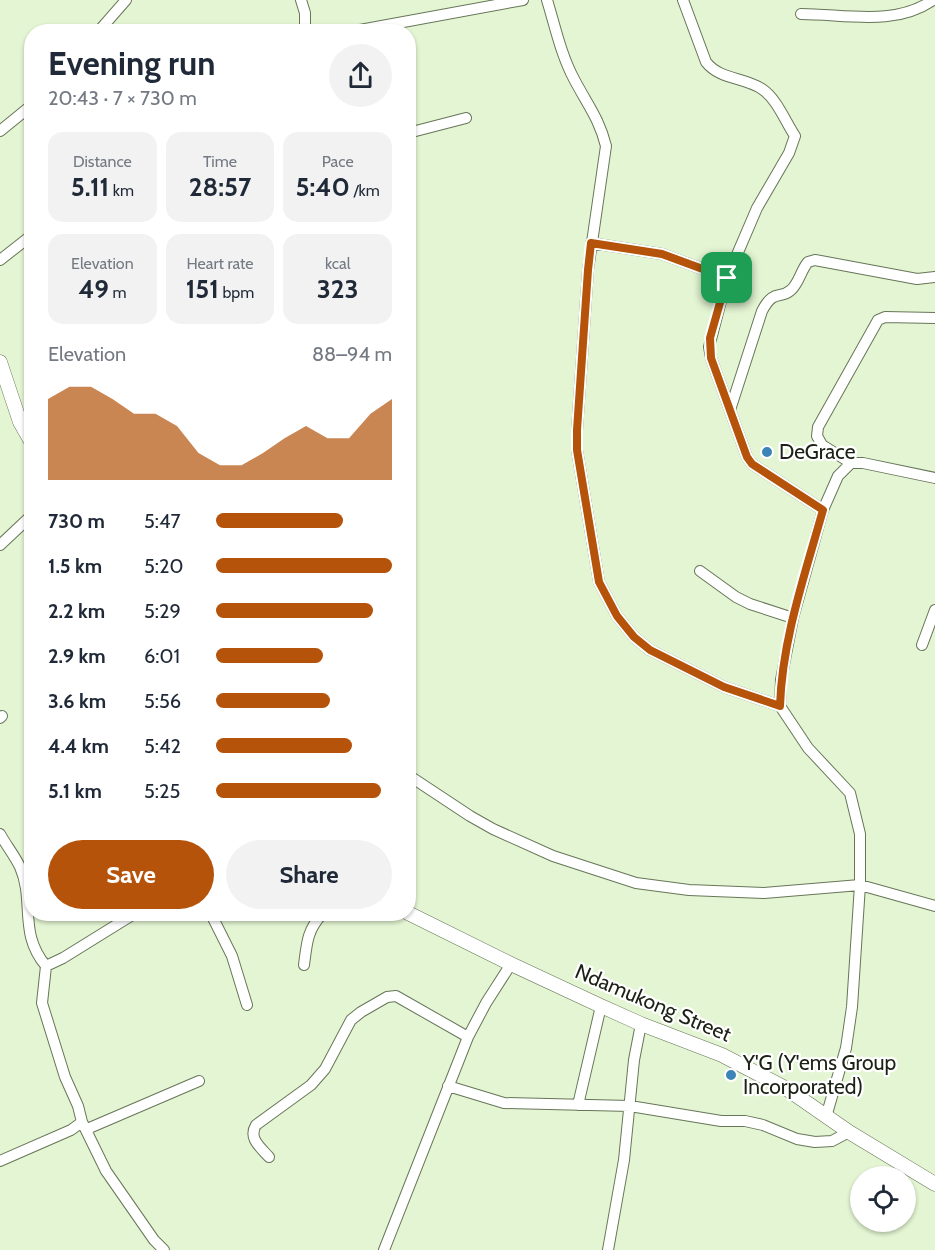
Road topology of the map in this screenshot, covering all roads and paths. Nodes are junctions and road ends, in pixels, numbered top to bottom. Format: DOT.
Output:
graph roads {
  1 [pos="126,0"];
  2 [pos="300,0"];
  3 [pos="523,0"];
  4 [pos="547,0"];
  5 [pos="683,0"];
  6 [pos="933,0"];
  7 [pos="801,14"];
  8 [pos="105,24"];
  9 [pos="305,24"];
  10 [pos="392,24"];
  11 [pos="24,112"];
  12 [pos="466,118"];
  13 [pos="0,131"];
  14 [pos="416,131"];
  15 [pos="24,241"];
  16 [pos="591,243"];
  17 [pos="0,260"];
  18 [pos="935,277"];
  19 [pos="727,278"];
  20 [pos="935,318"];
  21 [pos="0,362"];
  22 [pos="4,383"];
  23 [pos="730,410"];
  24 [pos="24,430"];
  25 [pos="851,463"];
  26 [pos="935,478"];
  27 [pos="823,510"];
  28 [pos="24,522"];
  29 [pos="0,545"];
  30 [pos="700,571"];
  31 [pos="935,610"];
  32 [pos="793,618"];
  33 [pos="922,645"];
  34 [pos="780,706"];
  35 [pos="416,780"];
  36 [pos="0,834"];
  37 [pos="24,883"];
  38 [pos="860,885"];
  39 [pos="935,906"];
  40 [pos="416,917"];
  41 [pos="29,921"];
  42 [pos="123,921"];
  43 [pos="214,921"];
  44 [pos="316,921"];
  45 [pos="304,964"];
  46 [pos="511,964"];
  47 [pos="46,966"];
  48 [pos="247,1005"];
  49 [pos="601,1006"];
  50 [pos="641,1024"];
  51 [pos="468,1036"];
  52 [pos="199,1081"];
  53 [pos="448,1086"];
  54 [pos="578,1105"];
  55 [pos="630,1106"];
  56 [pos="826,1117"];
  57 [pos="85,1125"];
  58 [pos="849,1132"];
  59 [pos="269,1157"];
  60 [pos="0,1161"];
  61 [pos="935,1184"];
  62 [pos="164,1250"];
  63 [pos="384,1250"];
  64 [pos="608,1250"];
  1 -- 8 [label="street"];
  2 -- 9 [label="street"];
  3 -- 10 [label="street"];
  4 -- 16 [label="street"];
  5 -- 19 [label="street"];
  6 -- 7 [label="street"];
  11 -- 13 [label="street"];
  12 -- 14 [label="street"];
  15 -- 17 [label="street"];
  16 -- 19 [label="street"];
  16 -- 34 [label="street"];
  18 -- 23 [label="street"];
  19 -- 23 [label="street"];
  20 -- 25 [label="street"];
  21 -- 22 [label="main road"];
  22 -- 24 [label="main road"];
  23 -- 27 [label="street"];
  25 -- 26 [label="street"];
  25 -- 27 [label="street"];
  27 -- 32 [label="street"];
  28 -- 29 [label="street"];
  30 -- 32 [label="street"];
  31 -- 33 [label="street"];
  32 -- 34 [label="street"];
  34 -- 38 [label="street"];
  35 -- 38 [label="street"];
  36 -- 37 [label="street"];
  38 -- 39 [label="street"];
  38 -- 56 [label="street"];
  40 -- 46 [label="main road, Ndamukong Street"];
  41 -- 47 [label="street"];
  42 -- 47 [label="street"];
  43 -- 48 [label="street"];
  44 -- 45 [label="street"];
  46 -- 49 [label="main road, Ndamukong Street"];
  46 -- 51 [label="street"];
  47 -- 57 [label="street"];
  49 -- 50 [label="main road, Ndamukong Street"];
  49 -- 54 [label="street"];
  50 -- 55 [label="street"];
  50 -- 56 [label="main road, Ndamukong Street"];
  51 -- 53 [label="street"];
  51 -- 59 [label="street"];
  52 -- 57 [label="street"];
  53 -- 54 [label="street"];
  53 -- 63 [label="street"];
  54 -- 55 [label="street"];
  55 -- 58 [label="street"];
  55 -- 64 [label="street"];
  56 -- 58 [label="main road, Ndamukong Street"];
  57 -- 60 [label="street"];
  57 -- 62 [label="street"];
  58 -- 61 [label="main road, Ndamukong Street"];
}
